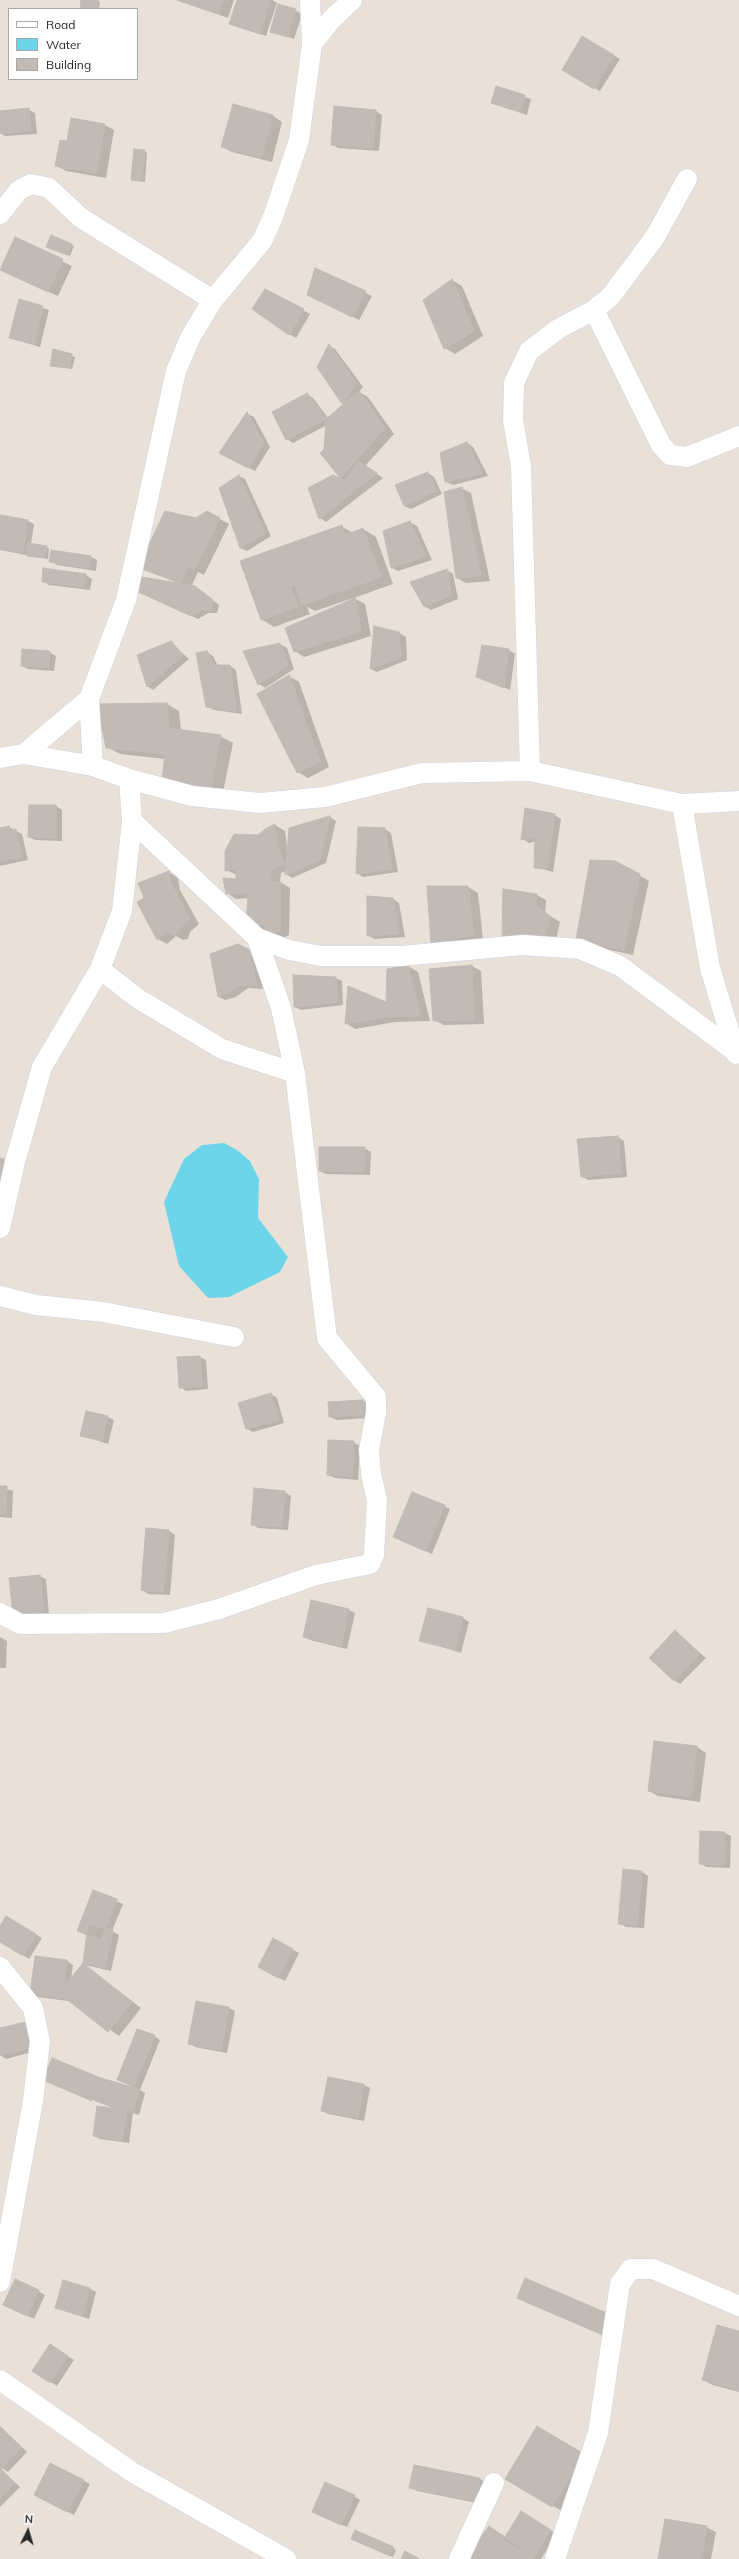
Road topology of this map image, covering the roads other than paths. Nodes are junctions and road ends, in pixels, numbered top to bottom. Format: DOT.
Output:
graph roads {
  1 [pos="310,0"];
  2 [pos="352,0"];
  3 [pos="312,44"];
  4 [pos="687,179"];
  5 [pos="0,214"];
  6 [pos="213,300"];
  7 [pos="594,310"];
  8 [pos="739,436"];
  9 [pos="89,699"];
  10 [pos="24,754"];
  11 [pos="0,758"];
  12 [pos="93,766"];
  13 [pos="530,771"];
  14 [pos="128,779"];
  15 [pos="739,801"];
  16 [pos="682,804"];
  17 [pos="132,821"];
  18 [pos="257,938"];
  19 [pos="100,969"];
  20 [pos="736,1054"];
  21 [pos="295,1073"];
  22 [pos="0,1228"];
  23 [pos="0,1296"];
  24 [pos="234,1337"];
  25 [pos="0,1613"];
  26 [pos="0,1967"];
  27 [pos="0,2282"];
  28 [pos="739,2306"];
  29 [pos="0,2380"];
  30 [pos="494,2483"];
  31 [pos="286,2559"];
  32 [pos="459,2559"];
  33 [pos="555,2559"];
  1 -- 3 [label="street"];
  2 -- 3 [label="street"];
  3 -- 6 [label="street"];
  4 -- 7 [label="street"];
  5 -- 6 [label="street"];
  6 -- 9 [label="street"];
  7 -- 8 [label="street"];
  7 -- 13 [label="street"];
  9 -- 10 [label="street"];
  9 -- 12 [label="street"];
  10 -- 11 [label="street"];
  10 -- 12 [label="street"];
  12 -- 14 [label="street"];
  13 -- 14 [label="street"];
  13 -- 16 [label="street"];
  14 -- 17 [label="street"];
  15 -- 16 [label="street"];
  16 -- 20 [label="street"];
  17 -- 18 [label="street"];
  17 -- 19 [label="street"];
  18 -- 20 [label="street"];
  18 -- 21 [label="street"];
  19 -- 21 [label="street"];
  19 -- 22 [label="street"];
  21 -- 25 [label="street"];
  23 -- 24 [label="street"];
  26 -- 27 [label="street"];
  28 -- 33 [label="street"];
  29 -- 31 [label="street"];
  30 -- 32 [label="street"];
}
